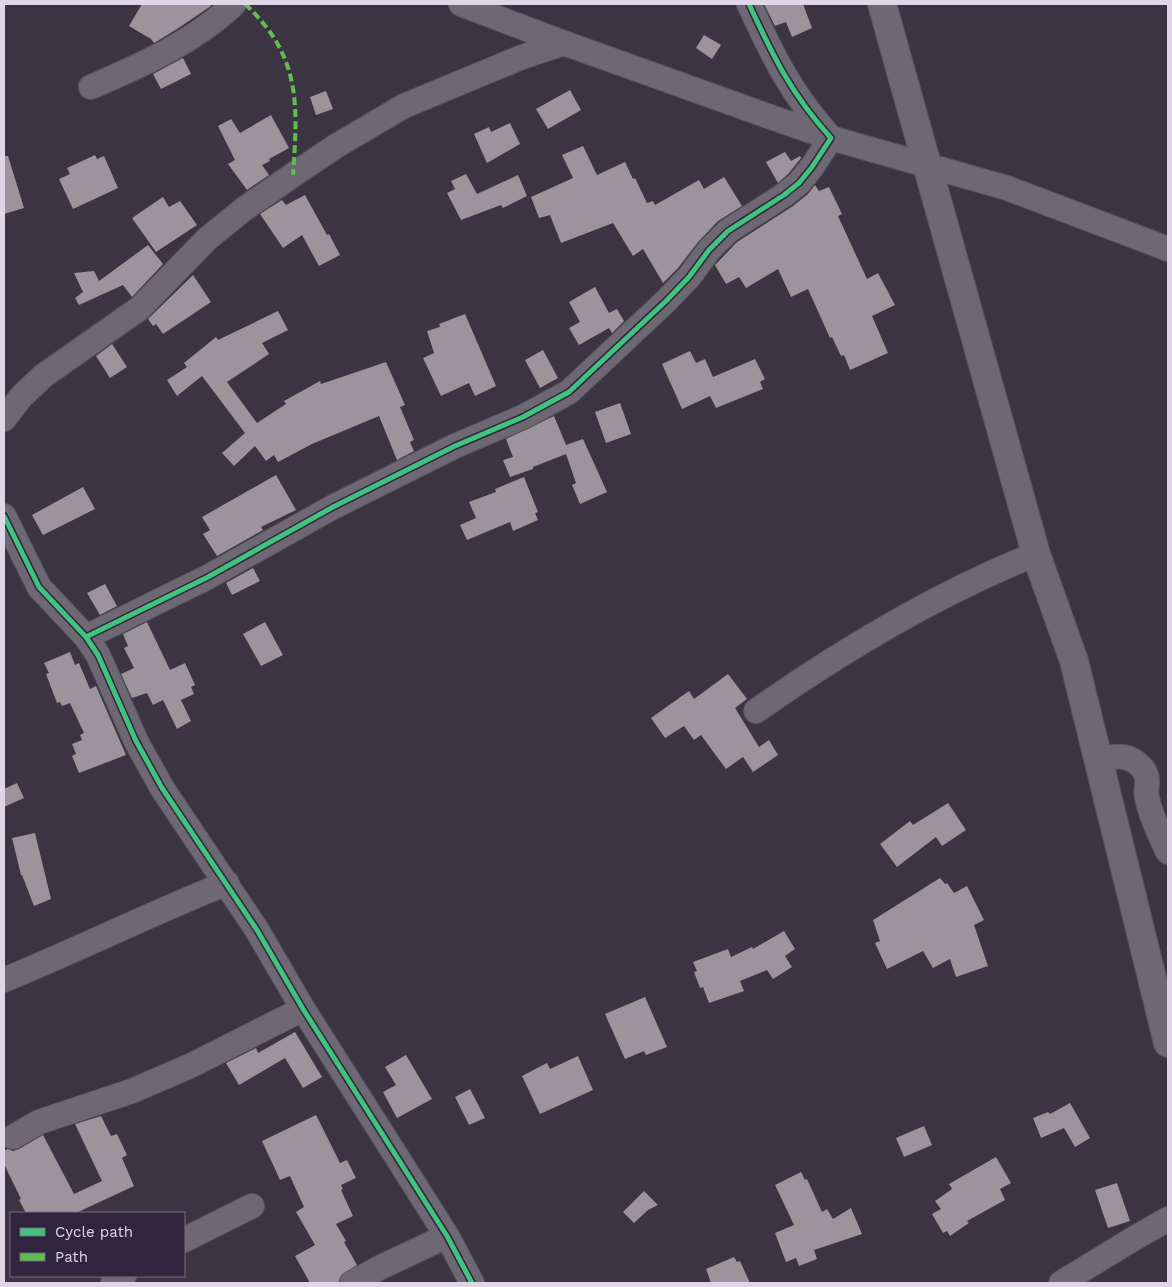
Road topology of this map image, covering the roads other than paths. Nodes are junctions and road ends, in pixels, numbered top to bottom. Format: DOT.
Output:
graph roads {
  1 [pos="234,4"];
  2 [pos="460,4"];
  3 [pos="749,4"];
  4 [pos="882,4"];
  5 [pos="564,43"];
  6 [pos="91,87"];
  7 [pos="831,138"];
  8 [pos="926,166"];
  9 [pos="1168,249"];
  10 [pos="4,420"];
  11 [pos="4,516"];
  12 [pos="1036,554"];
  13 [pos="86,637"];
  14 [pos="756,711"];
  15 [pos="1100,760"];
  16 [pos="1168,852"];
  17 [pos="227,883"];
  18 [pos="4,980"];
  19 [pos="303,1009"];
  20 [pos="1168,1043"];
  21 [pos="13,1137"];
  22 [pos="252,1206"];
  23 [pos="1168,1220"];
  24 [pos="447,1236"];
  25 [pos="185,1240"];
  26 [pos="352,1283"];
  27 [pos="472,1283"];
  28 [pos="1061,1283"];
  1 -- 6 [label="street"];
  2 -- 5 [label="street"];
  3 -- 7 [label="street"];
  4 -- 8 [label="main road"];
  5 -- 7 [label="street"];
  5 -- 10 [label="street"];
  7 -- 8 [label="street"];
  7 -- 13 [label="street"];
  8 -- 9 [label="street"];
  8 -- 12 [label="main road"];
  11 -- 13 [label="street"];
  12 -- 14 [label="street"];
  12 -- 15 [label="main road"];
  13 -- 17 [label="street"];
  15 -- 16 [label="street"];
  15 -- 20 [label="main road"];
  17 -- 18 [label="street"];
  17 -- 19 [label="street"];
  19 -- 21 [label="street"];
  19 -- 24 [label="street"];
  22 -- 25 [label="street"];
  23 -- 28 [label="street"];
  24 -- 26 [label="street"];
  24 -- 27 [label="street"];
}
